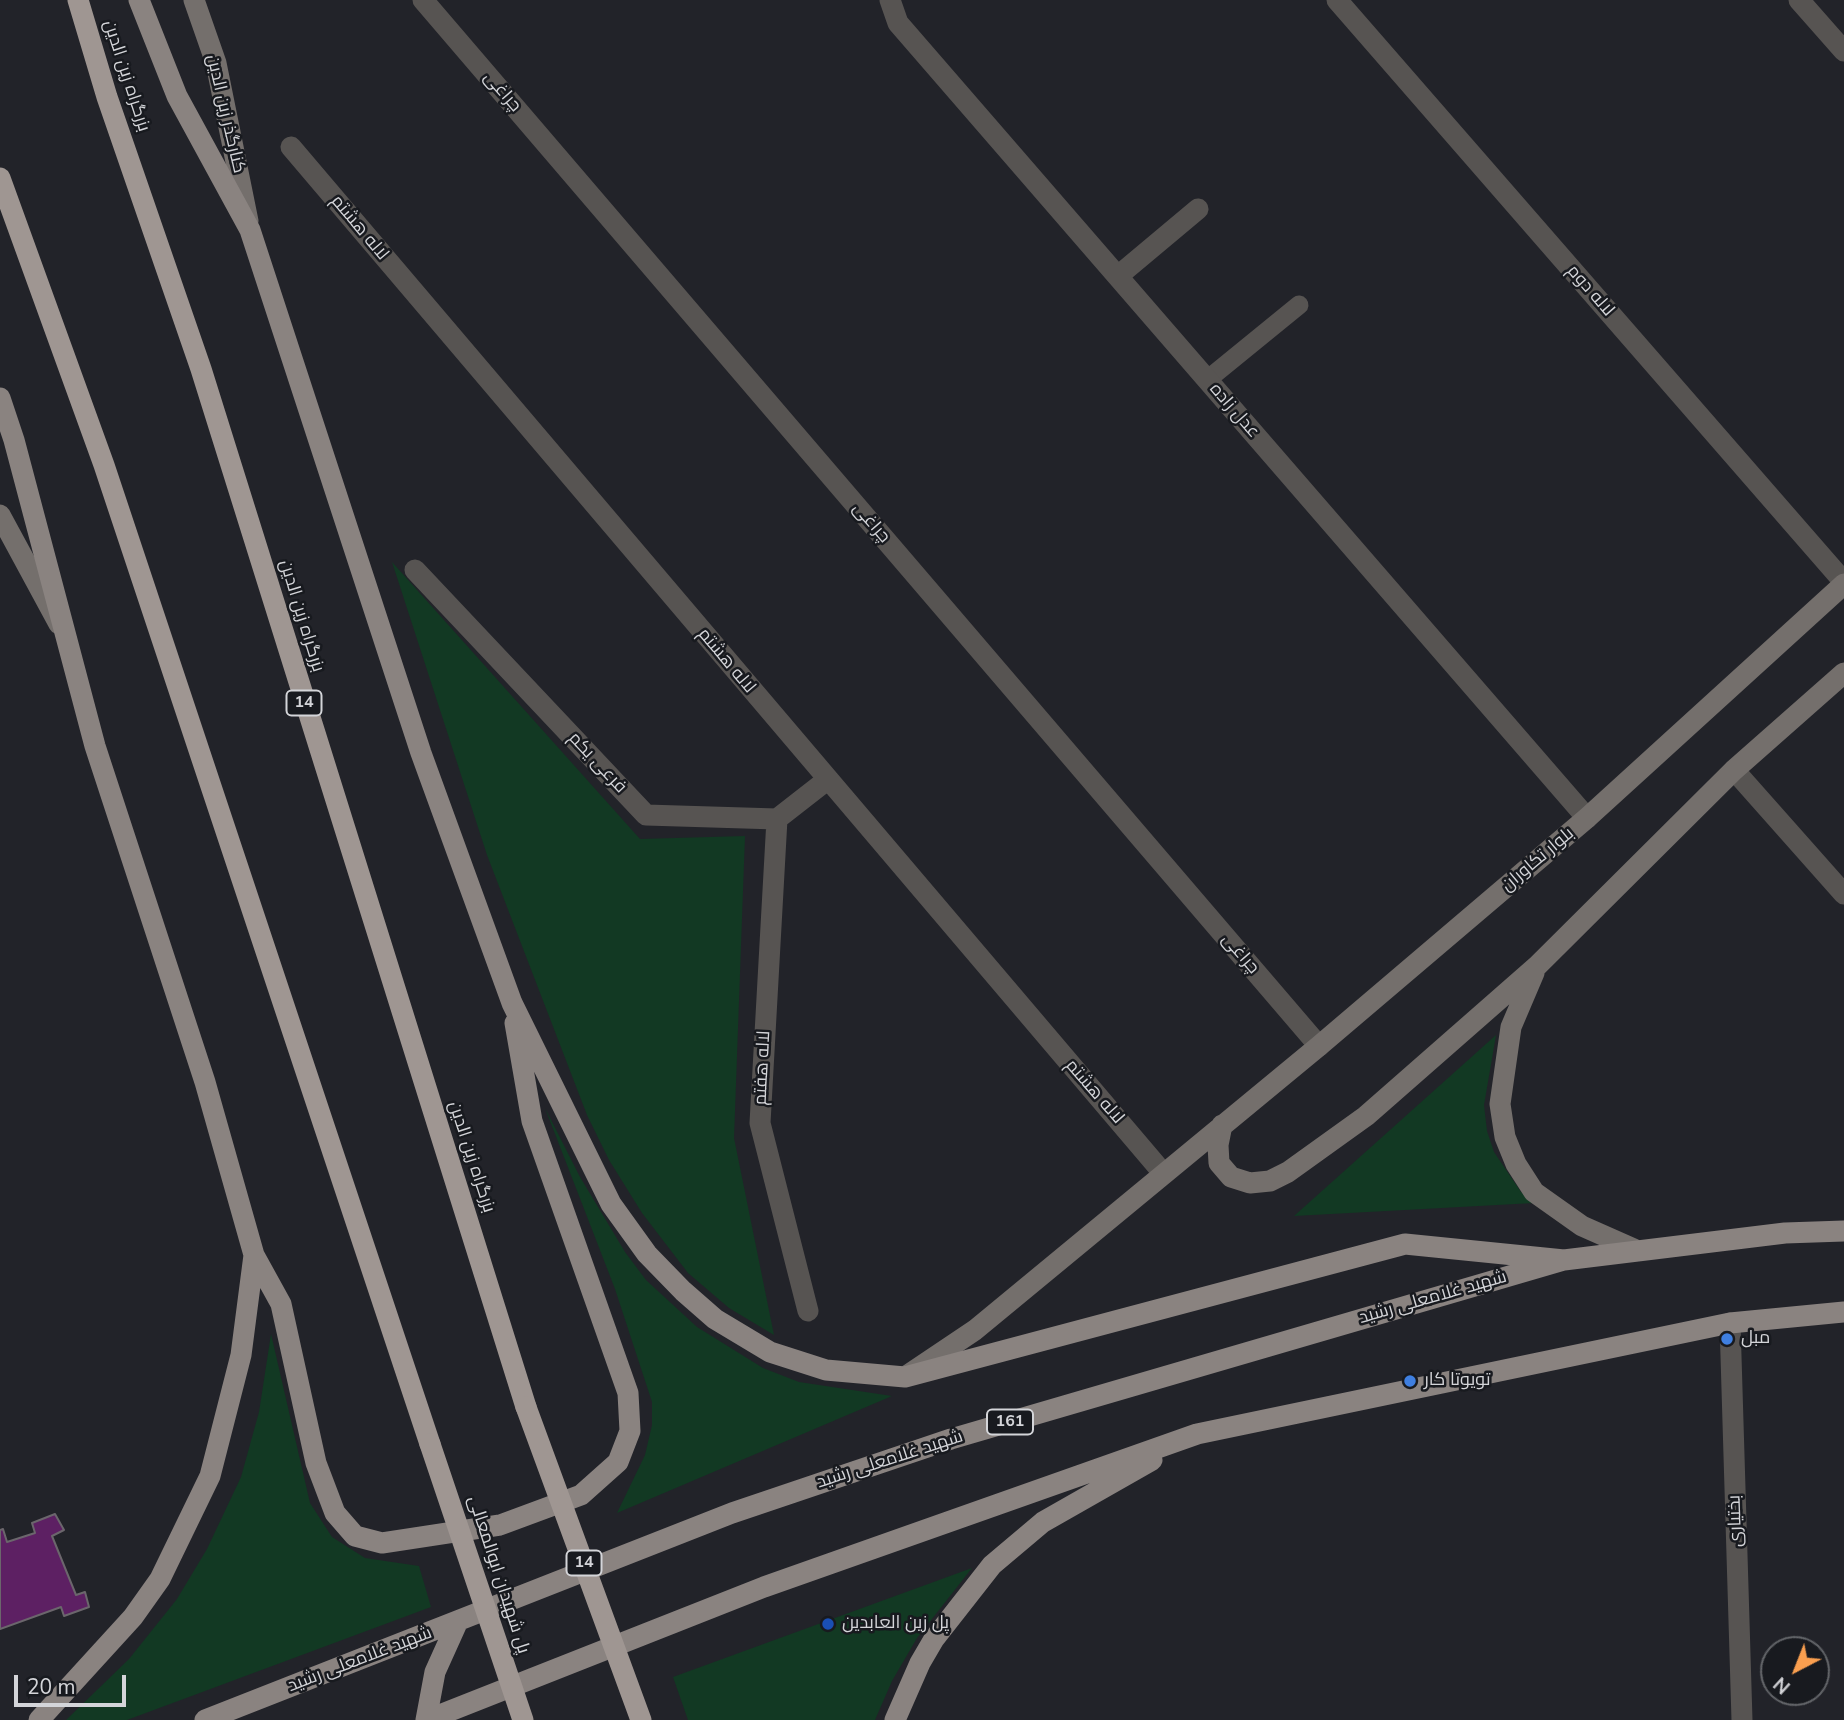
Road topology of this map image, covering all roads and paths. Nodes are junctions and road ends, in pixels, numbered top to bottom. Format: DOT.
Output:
graph roads {
  1 [pos="78,0"];
  2 [pos="139,0"];
  3 [pos="194,0"];
  4 [pos="423,0"];
  5 [pos="890,0"];
  6 [pos="1337,0"];
  7 [pos="1799,0"];
  8 [pos="1844,51"];
  9 [pos="291,147"];
  10 [pos="0,178"];
  11 [pos="1198,209"];
  12 [pos="250,230"];
  13 [pos="1118,276"];
  14 [pos="1299,305"];
  15 [pos="1207,380"];
  16 [pos="0,398"];
  17 [pos="0,515"];
  18 [pos="415,569"];
  19 [pos="1844,583"];
  20 [pos="68,641"];
  21 [pos="1844,673"];
  22 [pos="1734,770"];
  23 [pos="827,780"];
  24 [pos="1587,818"];
  25 [pos="776,819"];
  26 [pos="1844,894"];
  27 [pos="1538,966"];
  28 [pos="512,1003"];
  29 [pos="1319,1046"];
  30 [pos="1222,1125"];
  31 [pos="1163,1173"];
  32 [pos="1844,1231"];
  33 [pos="1634,1250"];
  34 [pos="254,1255"];
  35 [pos="1564,1260"];
  36 [pos="808,1311"];
  37 [pos="1844,1312"];
  38 [pos="1730,1323"];
  39 [pos="905,1377"];
  40 [pos="1197,1434"];
  41 [pos="458,1621"];
  42 [pos="39,1720"];
  43 [pos="205,1720"];
  44 [pos="427,1720"];
  45 [pos="523,1720"];
  46 [pos="641,1720"];
  47 [pos="895,1720"];
  48 [pos="1742,1720"];
  1 -- 46 [label="highway, بزرگراه زین الدین / 14, bridge"];
  2 -- 12 [label="main road"];
  3 -- 12 [label="main road, کنارگذر زین الدین"];
  4 -- 29 [label="street, چراغی"];
  5 -- 13 [label="street, عدل زاده"];
  6 -- 19 [label="street, لاله دوم"];
  7 -- 8 [label="street"];
  9 -- 23 [label="street, لاله هشتم"];
  10 -- 45 [label="highway, پل شهیدان ابوالمعالی, bridge"];
  11 -- 13 [label="street"];
  12 -- 28 [label="main road"];
  13 -- 15 [label="street, عدل زاده"];
  14 -- 15 [label="lane"];
  15 -- 24 [label="street, عدل زاده"];
  16 -- 20 [label="main road"];
  17 -- 20 [label="main road"];
  18 -- 25 [label="street, فرعی یکم"];
  19 -- 24 [label="main road, بلوار تکاوران"];
  20 -- 34 [label="main road"];
  21 -- 22 [label="main road"];
  22 -- 26 [label="street"];
  22 -- 27 [label="main road"];
  23 -- 25 [label="street"];
  23 -- 31 [label="street, لاله هشتم"];
  24 -- 29 [label="main road, بلوار تکاوران"];
  25 -- 36 [label="street, لاله هفتم"];
  27 -- 30 [label="main road"];
  27 -- 33 [label="main road"];
  28 -- 34 [label="main road"];
  28 -- 39 [label="main road"];
  29 -- 30 [label="main road, بلوار تکاوران"];
  30 -- 31 [label="main road, بلوار تکاوران"];
  31 -- 39 [label="main road, بلوار تکاوران"];
  32 -- 33 [label="main road, شهید غلامعلی رشید / 161"];
  33 -- 35 [label="main road, شهید غلامعلی رشید / 161"];
  34 -- 42 [label="main road"];
  35 -- 39 [label="main road"];
  35 -- 41 [label="main road, شهید غلامعلی رشید / 161"];
  37 -- 38 [label="main road"];
  38 -- 40 [label="main road"];
  38 -- 48 [label="street, بختیاری"];
  40 -- 44 [label="main road"];
  40 -- 47 [label="main road"];
  41 -- 43 [label="main road, شهید غلامعلی رشید / 161"];
  41 -- 44 [label="main road"];
}
